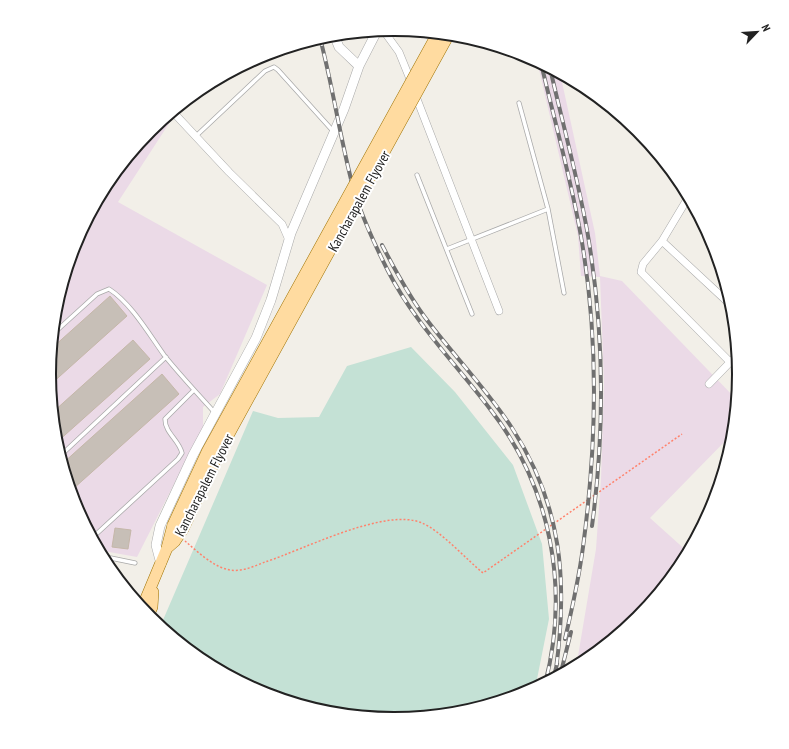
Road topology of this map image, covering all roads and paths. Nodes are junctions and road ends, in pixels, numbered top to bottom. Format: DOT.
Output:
graph roads {
  1 [pos="388,36"];
  2 [pos="374,37"];
  3 [pos="435,39"];
  4 [pos="446,40"];
  5 [pos="337,41"];
  6 [pos="359,66"];
  7 [pos="519,103"];
  8 [pos="176,116"];
  9 [pos="334,132"];
  10 [pos="195,137"];
  11 [pos="417,175"];
  12 [pos="686,201"];
  13 [pos="548,209"];
  14 [pos="296,223"];
  15 [pos="282,224"];
  16 [pos="289,240"];
  17 [pos="472,240"];
  18 [pos="662,242"];
  19 [pos="447,250"];
  20 [pos="564,293"];
  21 [pos="724,299"];
  22 [pos="499,311"];
  23 [pos="472,314"];
  24 [pos="59,328"];
  25 [pos="166,357"];
  26 [pos="732,360"];
  27 [pos="730,362"];
  28 [pos="709,384"];
  29 [pos="194,390"];
  30 [pos="216,414"];
  31 [pos="682,434"];
  32 [pos="65,451"];
  33 [pos="178,530"];
  34 [pos="96,534"];
  35 [pos="110,558"];
  36 [pos="135,563"];
  37 [pos="161,564"];
  38 [pos="154,583"];
  39 [pos="141,599"];
  40 [pos="144,603"];
  41 [pos="151,610"];
  1 -- 17 [label="street"];
  2 -- 6 [label="street"];
  3 -- 33 [label="main road, Kancharapalem Flyover, bridge"];
  4 -- 33 [label="main road, Kancharapalem Flyover, bridge"];
  5 -- 6 [label="street"];
  6 -- 9 [label="street"];
  7 -- 13 [label="lane"];
  8 -- 10 [label="street"];
  9 -- 10 [label="lane"];
  9 -- 14 [label="street"];
  10 -- 15 [label="street"];
  11 -- 19 [label="lane"];
  12 -- 18 [label="street"];
  13 -- 17 [label="lane"];
  13 -- 20 [label="lane"];
  14 -- 15 [label="street"];
  14 -- 16 [label="street"];
  15 -- 16 [label="street"];
  16 -- 30 [label="street"];
  17 -- 19 [label="lane"];
  17 -- 22 [label="street"];
  18 -- 21 [label="street"];
  18 -- 27 [label="street"];
  19 -- 23 [label="lane"];
  24 -- 25 [label="lane"];
  25 -- 29 [label="lane"];
  25 -- 32 [label="lane"];
  26 -- 27 [label="street"];
  27 -- 28 [label="street"];
  29 -- 30 [label="lane"];
  29 -- 34 [label="lane"];
  30 -- 37 [label="street"];
  31 -- 33 [label="path"];
  33 -- 37 [label="main road, Kancharapalem Flyover"];
  35 -- 36 [label="lane"];
  37 -- 38 [label="main road, Kancharapalem Flyover"];
  38 -- 39 [label="main road"];
  38 -- 40 [label="main road"];
  38 -- 41 [label="main road"];
}
